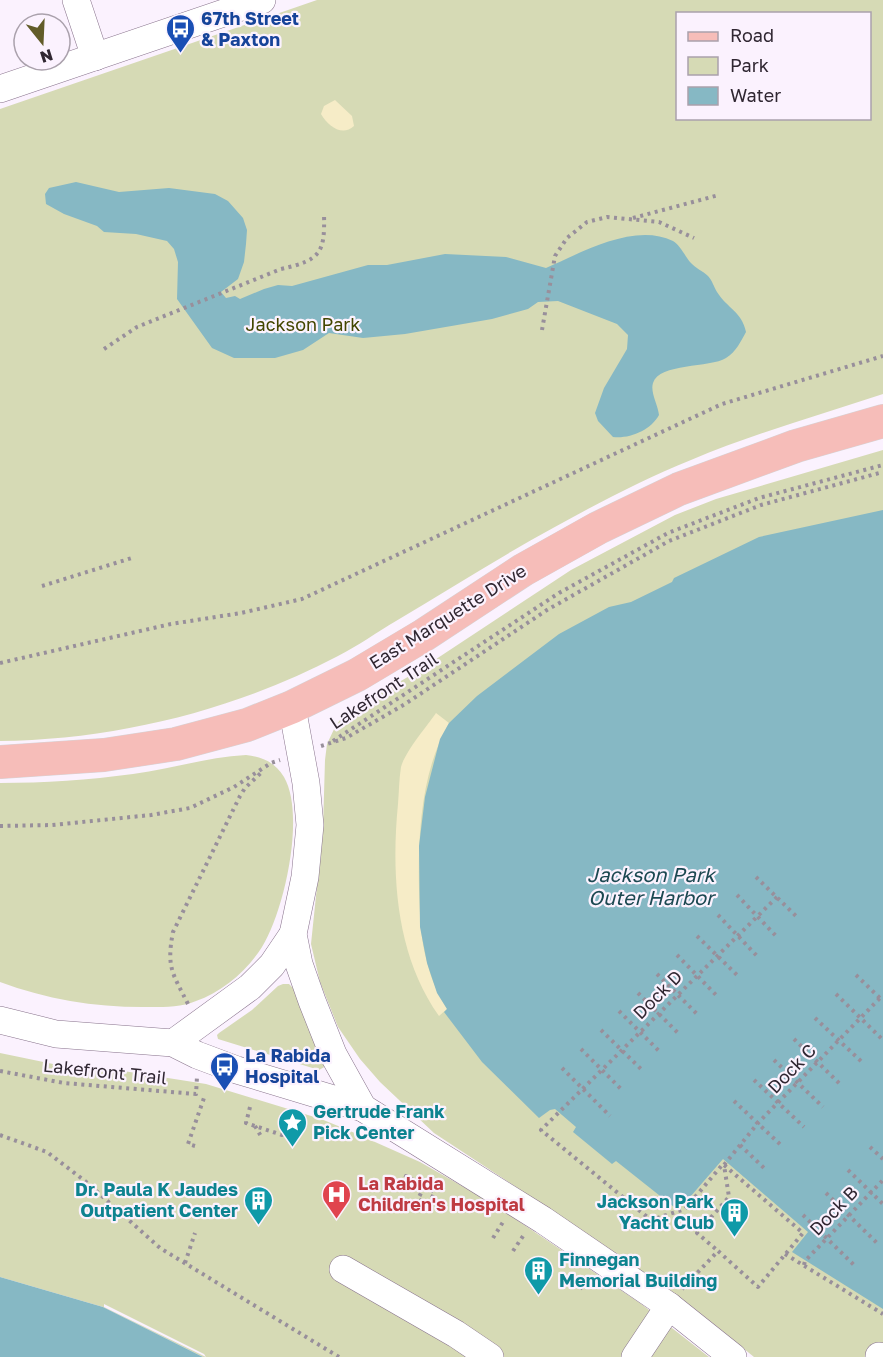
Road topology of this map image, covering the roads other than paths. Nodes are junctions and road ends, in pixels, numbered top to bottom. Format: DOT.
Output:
graph roads {
  1 [pos="76,0"];
  2 [pos="245,3"];
  3 [pos="95,57"];
  4 [pos="0,89"];
  5 [pos="883,421"];
  6 [pos="292,707"];
  7 [pos="0,762"];
  8 [pos="293,934"];
  9 [pos="0,1020"];
  10 [pos="173,1042"];
  11 [pos="363,1108"];
  12 [pos="343,1269"];
  13 [pos="669,1306"];
  14 [pos="490,1357"];
  15 [pos="635,1357"];
  16 [pos="733,1357"];
  1 -- 3 [label="street"];
  2 -- 3 [label="street"];
  3 -- 4 [label="street"];
  5 -- 6 [label="main road, East Marquette Drive"];
  6 -- 7 [label="main road, East Marquette Drive"];
  6 -- 8 [label="street"];
  8 -- 10 [label="street"];
  8 -- 11 [label="street"];
  9 -- 10 [label="street"];
  10 -- 11 [label="street"];
  11 -- 13 [label="street"];
  12 -- 14 [label="street"];
  13 -- 15 [label="street"];
  13 -- 16 [label="street"];
}
